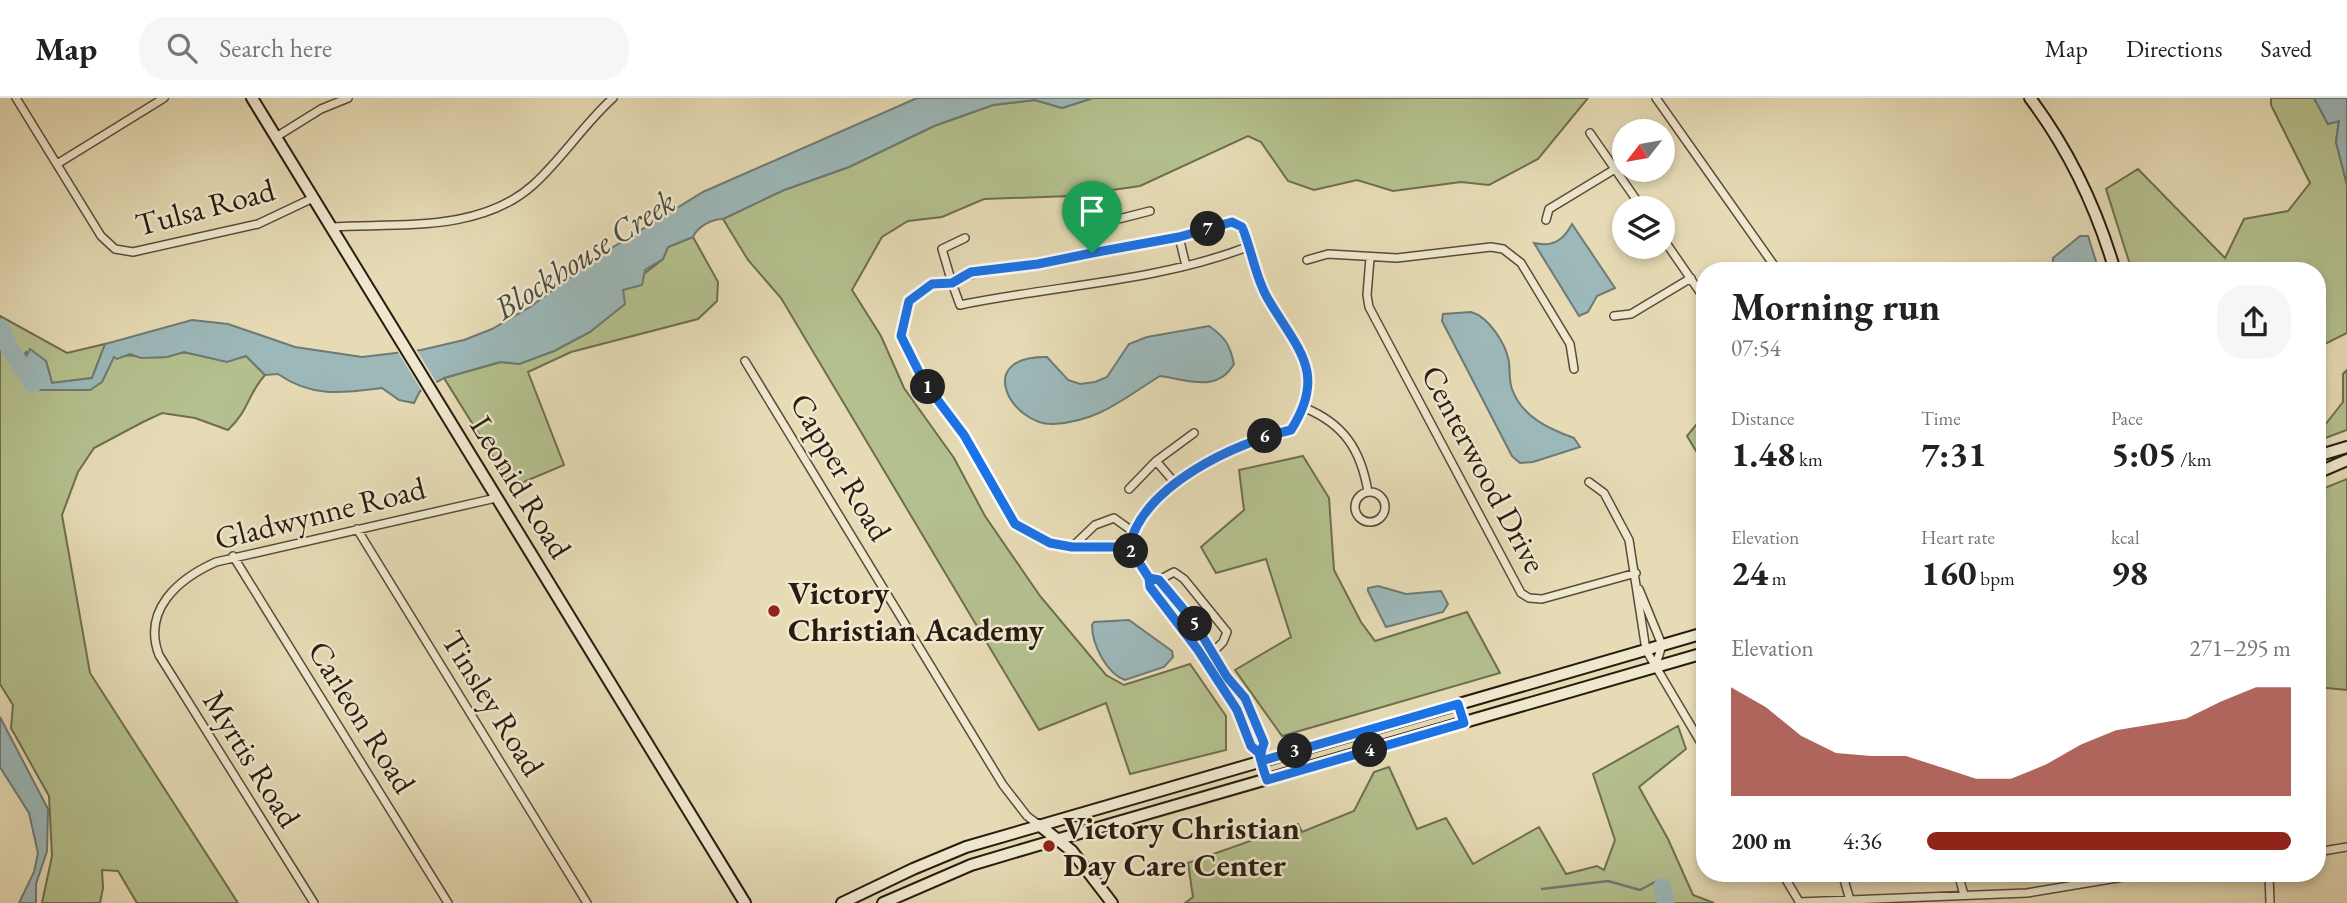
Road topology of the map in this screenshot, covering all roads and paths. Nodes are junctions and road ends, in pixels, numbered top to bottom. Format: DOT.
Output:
graph roads {
  1 [pos="16,98"];
  2 [pos="164,98"];
  3 [pos="252,98"];
  4 [pos="348,98"];
  5 [pos="613,98"];
  6 [pos="1656,98"];
  7 [pos="2030,98"];
  8 [pos="1590,133"];
  9 [pos="276,137"];
  10 [pos="57,164"];
  11 [pos="1612,165"];
  12 [pos="1612,171"];
  13 [pos="313,198"];
  14 [pos="1150,211"];
  15 [pos="1546,220"];
  16 [pos="331,227"];
  17 [pos="1179,237"];
  18 [pos="965,238"];
  19 [pos="1250,246"];
  20 [pos="1092,253"];
  21 [pos="1675,255"];
  22 [pos="1370,258"];
  23 [pos="1307,260"];
  24 [pos="1772,262"];
  25 [pos="2112,262"];
  26 [pos="1186,266"];
  27 [pos="1691,278"];
  28 [pos="952,283"];
  29 [pos="1696,286"];
  30 [pos="1614,316"];
  31 [pos="745,360"];
  32 [pos="1574,369"];
  33 [pos="1305,408"];
  34 [pos="1194,433"];
  35 [pos="2347,447"];
  36 [pos="2326,453"];
  37 [pos="2347,460"];
  38 [pos="1156,461"];
  39 [pos="2326,469"];
  40 [pos="1589,482"];
  41 [pos="1175,484"];
  42 [pos="1129,489"];
  43 [pos="1368,492"];
  44 [pos="496,498"];
  45 [pos="357,529"];
  46 [pos="1132,531"];
  47 [pos="1072,547"];
  48 [pos="1129,547"];
  49 [pos="233,556"];
  50 [pos="1636,573"];
  51 [pos="1149,578"];
  52 [pos="1159,580"];
  53 [pos="1639,589"];
  54 [pos="1696,635"];
  55 [pos="153,638"];
  56 [pos="1662,645"];
  57 [pos="1646,650"];
  58 [pos="1213,653"];
  59 [pos="1696,655"];
  60 [pos="1204,659"];
  61 [pos="1655,668"];
  62 [pos="1458,704"];
  63 [pos="1464,723"];
  64 [pos="1696,735"];
  65 [pos="1260,757"];
  66 [pos="1267,780"];
  67 [pos="1040,825"];
  68 [pos="1058,839"];
  69 [pos="2347,847"];
  70 [pos="2326,850"];
  71 [pos="1787,882"];
  72 [pos="1845,882"];
  73 [pos="1960,882"];
  74 [pos="2093,882"];
  75 [pos="2269,882"];
  76 [pos="2081,884"];
  77 [pos="1964,895"];
  78 [pos="1850,900"];
  79 [pos="1799,902"];
  80 [pos="314,903"];
  81 [pos="448,903"];
  82 [pos="587,903"];
  83 [pos="745,903"];
  84 [pos="842,903"];
  85 [pos="883,903"];
  86 [pos="1112,903"];
  87 [pos="2270,903"];
  1 -- 10 [label="street"];
  2 -- 10 [label="street"];
  3 -- 9 [label="main road, Leonid Road"];
  4 -- 9 [label="street"];
  5 -- 16 [label="street"];
  6 -- 24 [label="street"];
  7 -- 25 [label="main road"];
  8 -- 11 [label="street"];
  9 -- 13 [label="main road, Leonid Road"];
  10 -- 13 [label="street, Tulsa Road"];
  12 -- 15 [label="street"];
  13 -- 16 [label="main road, Leonid Road"];
  14 -- 20 [label="street"];
  16 -- 44 [label="main road, Leonid Road"];
  17 -- 19 [label="street"];
  17 -- 20 [label="street"];
  17 -- 26 [label="street"];
  18 -- 28 [label="street"];
  19 -- 26 [label="street"];
  19 -- 33 [label="street"];
  20 -- 28 [label="street"];
  21 -- 27 [label="street"];
  22 -- 23 [label="street"];
  22 -- 32 [label="street"];
  22 -- 50 [label="street, Centerwood Drive"];
  26 -- 28 [label="street"];
  27 -- 29 [label="street"];
  27 -- 30 [label="street"];
  28 -- 47 [label="street"];
  31 -- 67 [label="street, Capper Road"];
  33 -- 41 [label="street"];
  33 -- 43 [label="street"];
  34 -- 38 [label="street"];
  35 -- 36 [label="main road"];
  37 -- 39 [label="main road"];
  38 -- 41 [label="street"];
  38 -- 42 [label="street"];
  40 -- 50 [label="street"];
  41 -- 46 [label="street"];
  43 -- 43 [label="street"];
  44 -- 45 [label="street, Gladwynne Road"];
  44 -- 83 [label="main road, Leonid Road"];
  45 -- 49 [label="street, Gladwynne Road"];
  45 -- 82 [label="street, Tinsley Road"];
  46 -- 47 [label="street"];
  46 -- 48 [label="street"];
  47 -- 48 [label="street"];
  48 -- 51 [label="street"];
  49 -- 55 [label="street, Gladwynne Road"];
  49 -- 81 [label="street, Carleon Road"];
  50 -- 53 [label="street"];
  51 -- 52 [label="street"];
  51 -- 60 [label="street"];
  52 -- 58 [label="street"];
  52 -- 58 [label="street"];
  53 -- 56 [label="street"];
  53 -- 57 [label="street"];
  54 -- 56 [label="main road"];
  55 -- 80 [label="street, Myrtis Road"];
  56 -- 57 [label="main road"];
  56 -- 61 [label="street"];
  57 -- 61 [label="street"];
  57 -- 62 [label="main road"];
  58 -- 60 [label="street"];
  58 -- 65 [label="street"];
  59 -- 61 [label="main road"];
  60 -- 65 [label="street"];
  61 -- 63 [label="main road"];
  61 -- 64 [label="street"];
  62 -- 63 [label="main road"];
  62 -- 65 [label="main road"];
  63 -- 66 [label="main road"];
  65 -- 66 [label="street"];
  65 -- 67 [label="main road"];
  66 -- 68 [label="main road"];
  67 -- 68 [label="main road, Capper Road"];
  67 -- 84 [label="main road"];
  68 -- 85 [label="main road"];
  68 -- 86 [label="main road, Capper Road"];
  69 -- 70 [label="street"];
  71 -- 79 [label="street"];
  72 -- 78 [label="street"];
  73 -- 77 [label="street"];
  74 -- 76 [label="street"];
  75 -- 87 [label="street"];
  76 -- 77 [label="street"];
  77 -- 78 [label="street"];
  78 -- 79 [label="street"];
}
